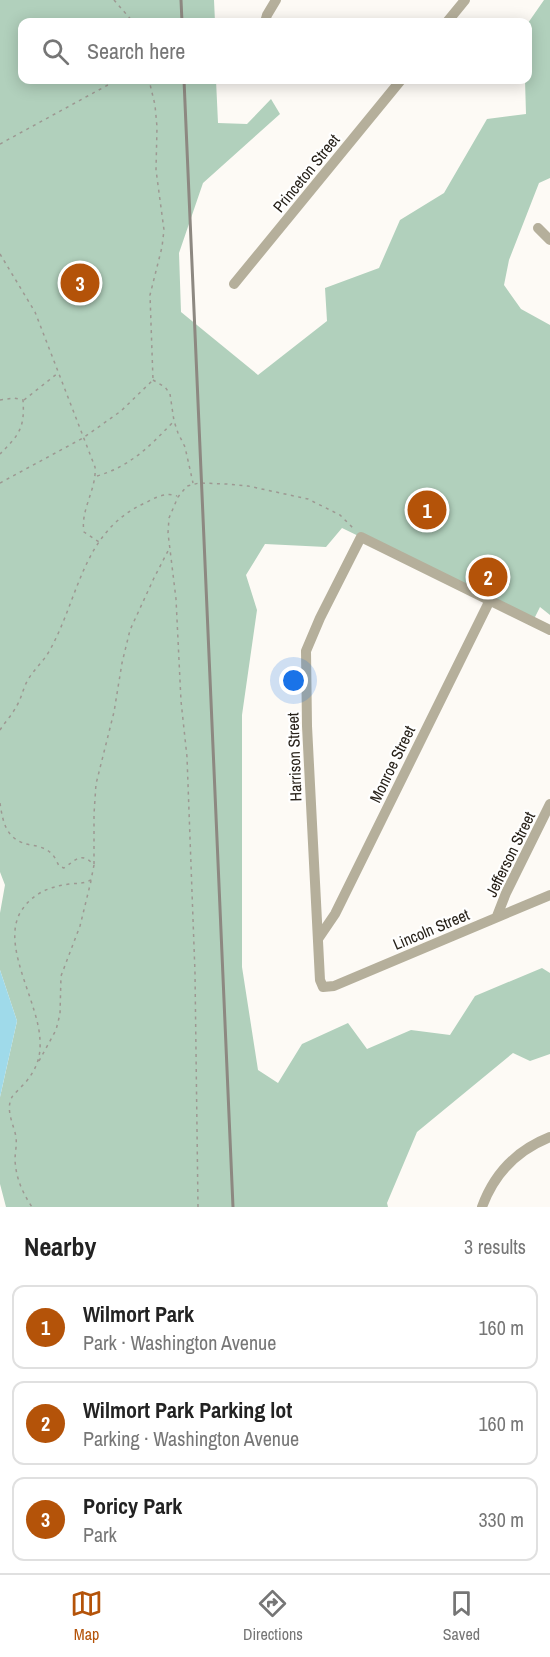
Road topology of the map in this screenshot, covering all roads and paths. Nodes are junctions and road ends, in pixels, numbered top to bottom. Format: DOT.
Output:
graph roads {
  1 [pos="114,0"];
  2 [pos="276,0"];
  3 [pos="465,0"];
  4 [pos="130,18"];
  5 [pos="267,18"];
  6 [pos="450,18"];
  7 [pos="110,84"];
  8 [pos="151,84"];
  9 [pos="397,84"];
  10 [pos="0,144"];
  11 [pos="538,228"];
  12 [pos="550,240"];
  13 [pos="0,254"];
  14 [pos="234,284"];
  15 [pos="58,373"];
  16 [pos="153,380"];
  17 [pos="0,400"];
  18 [pos="23,400"];
  19 [pos="174,420"];
  20 [pos="83,438"];
  21 [pos="0,454"];
  22 [pos="96,476"];
  23 [pos="0,483"];
  24 [pos="193,484"];
  25 [pos="178,497"];
  26 [pos="361,537"];
  27 [pos="99,542"];
  28 [pos="169,549"];
  29 [pos="490,600"];
  30 [pos="550,630"];
  31 [pos="0,730"];
  32 [pos="0,803"];
  33 [pos="550,804"];
  34 [pos="93,865"];
  35 [pos="91,880"];
  36 [pos="550,895"];
  37 [pos="497,916"];
  38 [pos="318,939"];
  39 [pos="323,987"];
  40 [pos="38,1062"];
  41 [pos="550,1137"];
  42 [pos="32,1207"];
  43 [pos="198,1207"];
  44 [pos="482,1207"];
  1 -- 4 [label="path"];
  2 -- 5 [label="street"];
  3 -- 6 [label="street"];
  7 -- 10 [label="path"];
  8 -- 16 [label="path"];
  9 -- 14 [label="street, Princeton Street"];
  11 -- 12 [label="street"];
  13 -- 15 [label="path"];
  15 -- 18 [label="path"];
  15 -- 20 [label="path"];
  16 -- 19 [label="path"];
  16 -- 20 [label="path"];
  17 -- 18 [label="path"];
  18 -- 21 [label="path"];
  19 -- 22 [label="path"];
  19 -- 24 [label="path"];
  20 -- 22 [label="path"];
  20 -- 23 [label="path"];
  22 -- 27 [label="path"];
  24 -- 25 [label="path"];
  24 -- 26 [label="path"];
  25 -- 27 [label="path"];
  25 -- 28 [label="path"];
  26 -- 29 [label="street"];
  26 -- 38 [label="street, Harrison Street"];
  27 -- 31 [label="path"];
  28 -- 34 [label="path"];
  28 -- 43 [label="path"];
  29 -- 30 [label="street"];
  29 -- 38 [label="street, Monroe Street"];
  32 -- 34 [label="path"];
  33 -- 37 [label="street, Jefferson Street"];
  34 -- 35 [label="path"];
  35 -- 40 [label="path"];
  35 -- 40 [label="path"];
  36 -- 37 [label="street, Lincoln Street"];
  37 -- 39 [label="street, Lincoln Street"];
  38 -- 39 [label="street, Harrison Street"];
  40 -- 42 [label="path"];
  41 -- 44 [label="street"];
}
